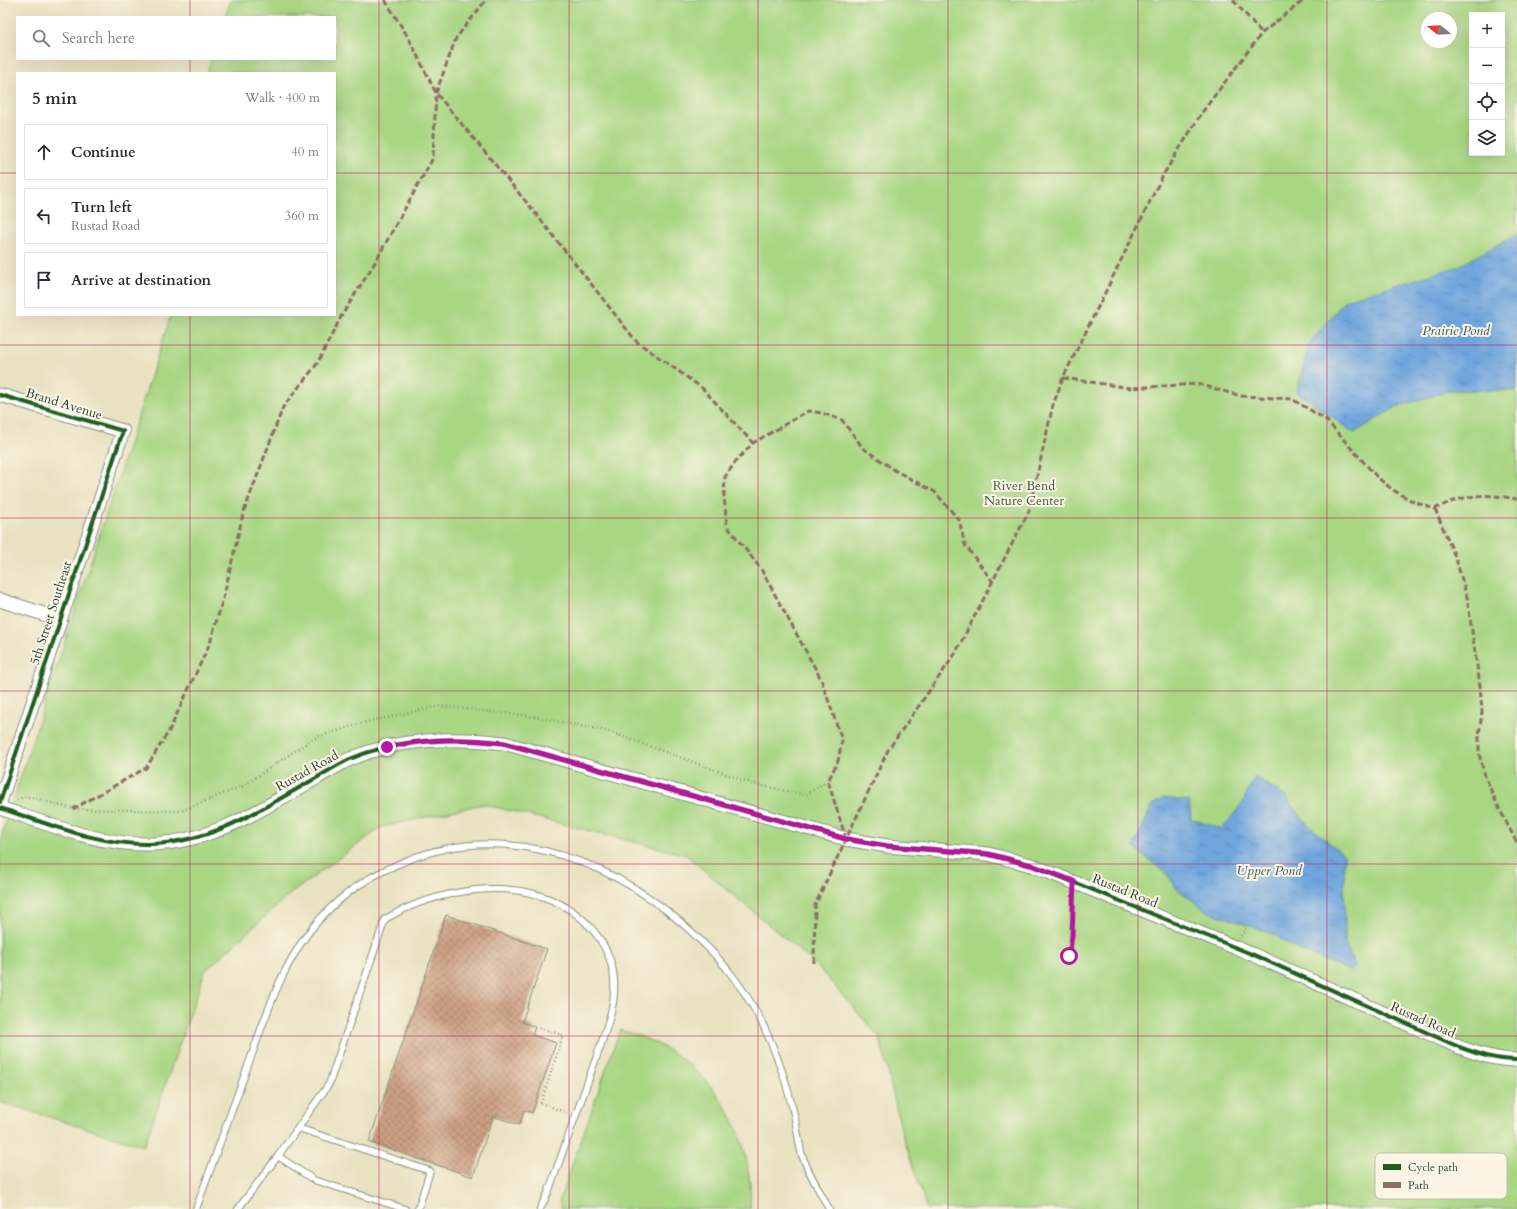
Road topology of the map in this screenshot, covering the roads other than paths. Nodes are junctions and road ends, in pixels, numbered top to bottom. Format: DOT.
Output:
graph roads {
  1 [pos="0,395"];
  2 [pos="123,432"];
  3 [pos="0,600"];
  4 [pos="60,619"];
  5 [pos="6,802"];
  6 [pos="0,808"];
  7 [pos="1517,1060"];
  8 [pos="298,1128"];
  9 [pos="278,1156"];
  10 [pos="196,1209"];
  11 [pos="238,1209"];
  12 [pos="405,1209"];
  13 [pos="418,1209"];
  14 [pos="540,1209"];
  15 [pos="829,1209"];
  1 -- 2 [label="street, Brand Avenue"];
  2 -- 4 [label="street, 5th Street Southeast"];
  3 -- 4 [label="street"];
  4 -- 5 [label="street, 5th Street Southeast"];
  6 -- 7 [label="street, Rustad Road"];
  8 -- 9 [label="lane"];
  8 -- 13 [label="lane"];
  8 -- 14 [label="lane"];
  9 -- 11 [label="lane"];
  9 -- 12 [label="lane"];
  10 -- 15 [label="lane"];
}
